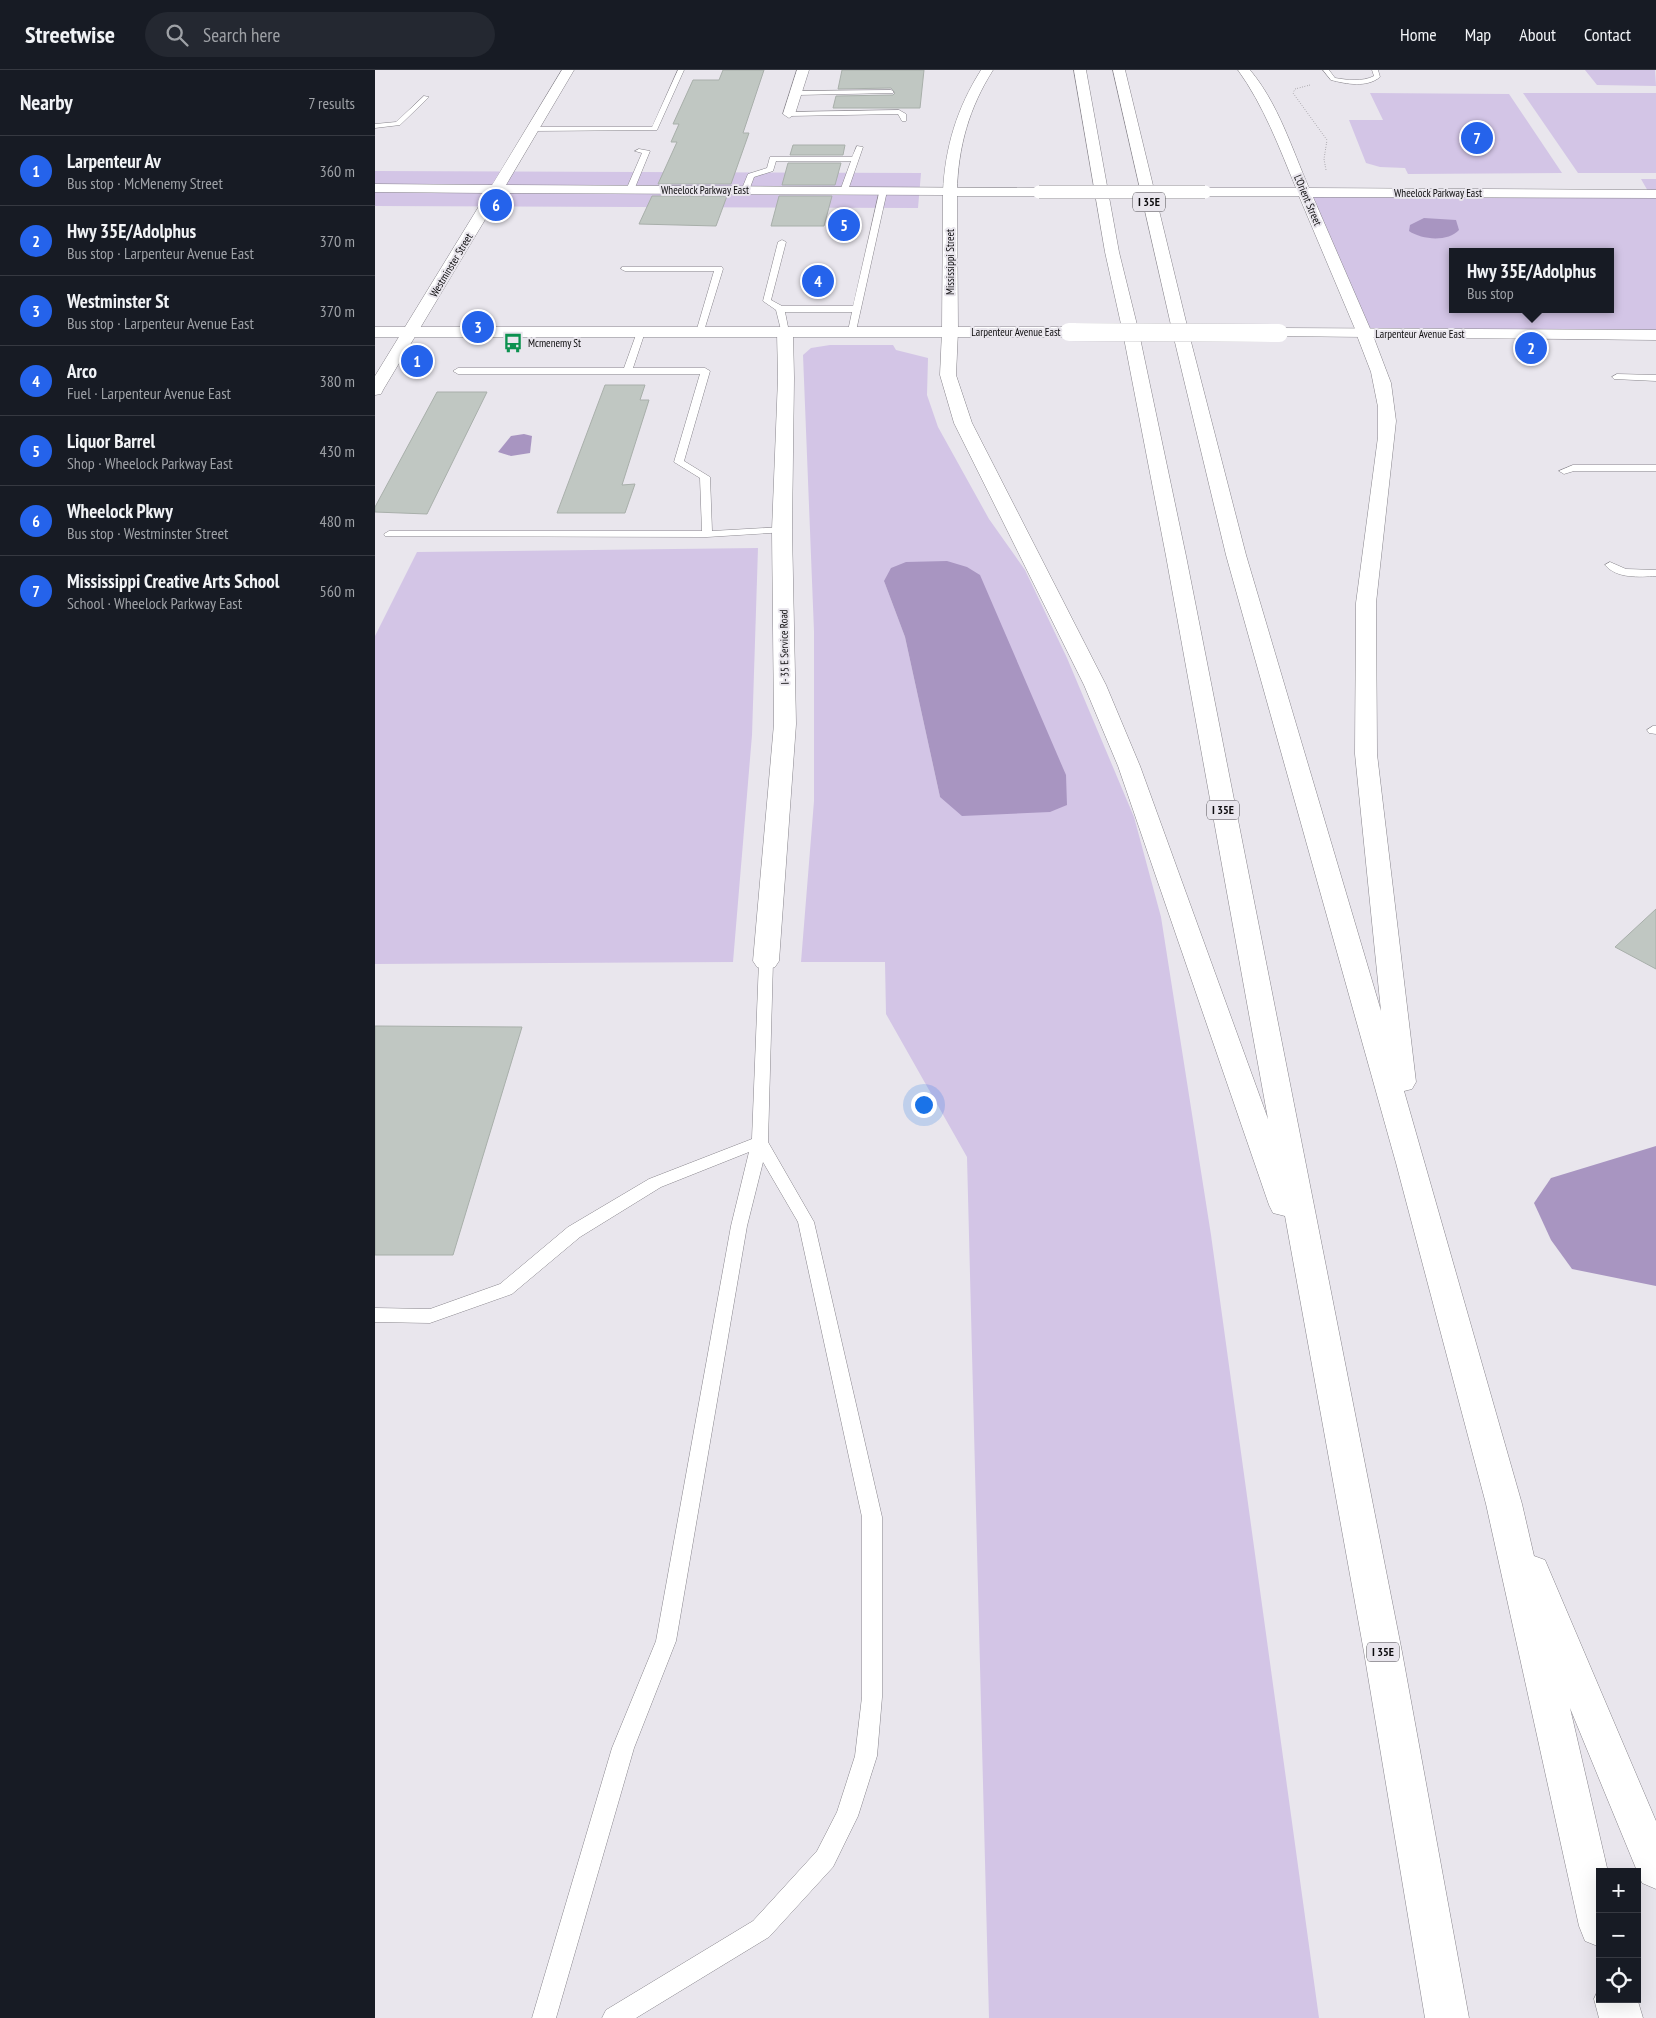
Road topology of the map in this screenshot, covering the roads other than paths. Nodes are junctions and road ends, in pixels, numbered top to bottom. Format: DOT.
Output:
graph roads {
  1 [pos="568,70"];
  2 [pos="681,70"];
  3 [pos="803,70"];
  4 [pos="987,70"];
  5 [pos="1080,70"];
  6 [pos="1119,70"];
  7 [pos="1244,70"];
  8 [pos="1326,70"];
  9 [pos="1375,70"];
  10 [pos="891,92"];
  11 [pos="797,93"];
  12 [pos="426,98"];
  13 [pos="789,114"];
  14 [pos="904,120"];
  15 [pos="375,126"];
  16 [pos="532,129"];
  17 [pos="859,147"];
  18 [pos="639,150"];
  19 [pos="855,159"];
  20 [pos="375,188"];
  21 [pos="497,189"];
  22 [pos="630,190"];
  23 [pos="745,191"];
  24 [pos="844,191"];
  25 [pos="883,191"];
  26 [pos="950,192"];
  27 [pos="1305,192"];
  28 [pos="1656,194"];
  29 [pos="782,242"];
  30 [pos="625,270"];
  31 [pos="857,308"];
  32 [pos="780,309"];
  33 [pos="950,331"];
  34 [pos="375,332"];
  35 [pos="411,332"];
  36 [pos="641,332"];
  37 [pos="700,332"];
  38 [pos="785,332"];
  39 [pos="852,332"];
  40 [pos="1364,333"];
  41 [pos="1656,335"];
  42 [pos="458,371"];
  43 [pos="628,371"];
  44 [pos="1617,377"];
  45 [pos="1656,378"];
  46 [pos="375,390"];
  47 [pos="1656,468"];
  48 [pos="1565,471"];
  49 [pos="782,530"];
  50 [pos="389,534"];
  51 [pos="707,534"];
  52 [pos="1610,565"];
  53 [pos="1656,573"];
  54 [pos="766,961"];
  55 [pos="760,1142"];
  56 [pos="1411,1163"];
  57 [pos="1313,1287"];
  58 [pos="375,1315"];
  59 [pos="1504,1504"];
  60 [pos="1656,1868"];
  61 [pos="1597,1913"];
  62 [pos="1618,2003"];
  63 [pos="544,2018"];
  64 [pos="613,2018"];
  65 [pos="1447,2018"];
  66 [pos="1621,2018"];
  1 -- 16 [label="main road, Westminster Street"];
  2 -- 16 [label="lane"];
  3 -- 11 [label="main road"];
  4 -- 26 [label="main road, Mississippi Street"];
  5 -- 57 [label="main road, I 35E"];
  6 -- 56 [label="main road, I 35E"];
  7 -- 27 [label="main road, L'Orient Street"];
  8 -- 9 [label="lane"];
  10 -- 11 [label="lane"];
  11 -- 13 [label="main road"];
  12 -- 15 [label="lane"];
  13 -- 14 [label="lane"];
  16 -- 21 [label="main road, Westminster Street"];
  17 -- 19 [label="lane"];
  18 -- 22 [label="lane"];
  19 -- 23 [label="lane"];
  19 -- 24 [label="lane"];
  20 -- 21 [label="main road, Wheelock Parkway East"];
  21 -- 22 [label="main road, Wheelock Parkway East"];
  21 -- 35 [label="main road, Westminster Street"];
  22 -- 23 [label="main road, Wheelock Parkway East"];
  23 -- 24 [label="main road, Wheelock Parkway East"];
  24 -- 25 [label="main road, Wheelock Parkway East"];
  25 -- 26 [label="main road, Wheelock Parkway East"];
  25 -- 31 [label="lane"];
  26 -- 27 [label="main road, Wheelock Parkway East, bridge"];
  26 -- 33 [label="main road, Mississippi Street"];
  27 -- 28 [label="main road, Wheelock Parkway East"];
  27 -- 40 [label="main road, L'Orient Street"];
  29 -- 32 [label="lane"];
  30 -- 37 [label="lane"];
  31 -- 32 [label="lane"];
  31 -- 39 [label="lane"];
  32 -- 38 [label="lane"];
  33 -- 39 [label="main road, Larpenteur Avenue East"];
  33 -- 40 [label="main road, Larpenteur Avenue East, bridge"];
  33 -- 57 [label="main road, Mississippi Street"];
  34 -- 35 [label="main road, Larpenteur Avenue East"];
  35 -- 36 [label="main road, Larpenteur Avenue East"];
  35 -- 46 [label="main road, Westminster Street"];
  36 -- 37 [label="main road, Larpenteur Avenue East"];
  36 -- 43 [label="lane"];
  37 -- 38 [label="main road, Larpenteur Avenue East"];
  38 -- 39 [label="main road, Larpenteur Avenue East"];
  38 -- 49 [label="main road, I- 35 E Service Road"];
  40 -- 41 [label="main road, Larpenteur Avenue East"];
  40 -- 56 [label="main road, L'Orient Street"];
  42 -- 43 [label="lane"];
  43 -- 51 [label="lane"];
  44 -- 45 [label="lane"];
  47 -- 48 [label="lane"];
  49 -- 51 [label="lane"];
  49 -- 54 [label="main road, I- 35 E Service Road"];
  50 -- 51 [label="lane"];
  52 -- 53 [label="lane"];
  54 -- 55 [label="lane"];
  55 -- 58 [label="lane"];
  55 -- 63 [label="lane"];
  55 -- 64 [label="lane"];
  56 -- 59 [label="main road, I 35E"];
  57 -- 65 [label="main road, I 35E"];
  59 -- 60 [label="main road"];
  59 -- 61 [label="main road, I 35E"];
  62 -- 66 [label="main road"];
}
